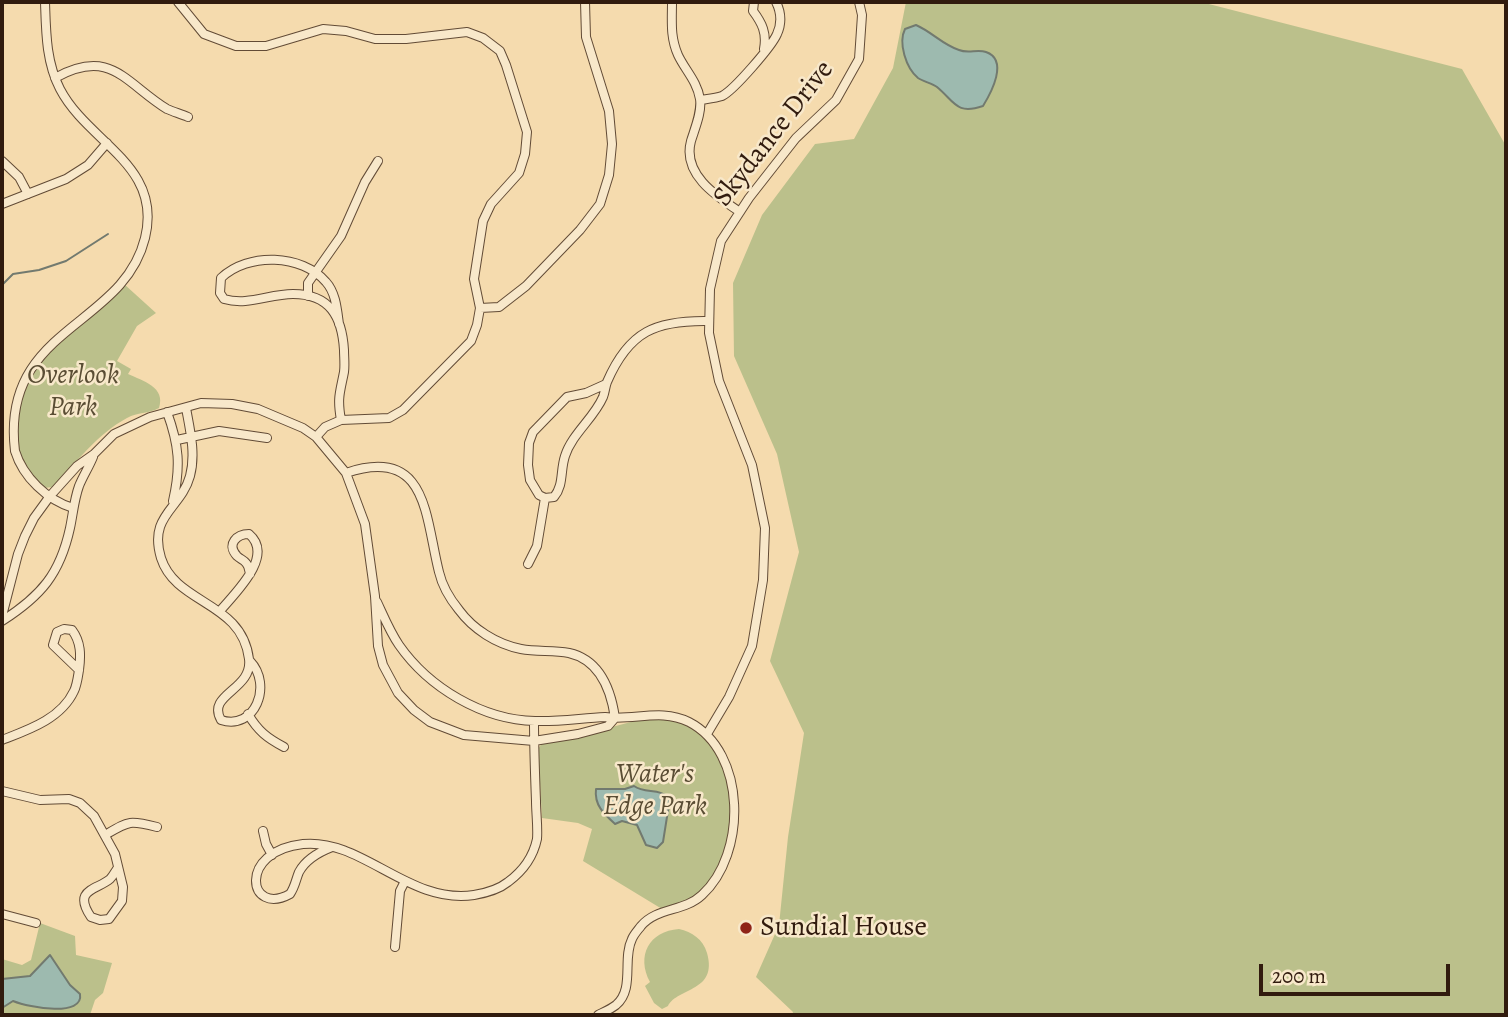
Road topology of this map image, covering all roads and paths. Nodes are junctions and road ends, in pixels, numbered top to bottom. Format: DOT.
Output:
graph roads {
  1 [pos="45,2"];
  2 [pos="178,2"];
  3 [pos="585,2"];
  4 [pos="672,2"];
  5 [pos="754,2"];
  6 [pos="776,2"];
  7 [pos="859,2"];
  8 [pos="764,52"];
  9 [pos="55,78"];
  10 [pos="701,100"];
  11 [pos="188,117"];
  12 [pos="107,143"];
  13 [pos="2,161"];
  14 [pos="378,161"];
  15 [pos="28,194"];
  16 [pos="2,204"];
  17 [pos="740,212"];
  18 [pos="317,273"];
  19 [pos="308,296"];
  20 [pos="480,308"];
  21 [pos="709,321"];
  22 [pos="339,324"];
  23 [pos="31,352"];
  24 [pos="24,363"];
  25 [pos="606,384"];
  26 [pos="186,408"];
  27 [pos="167,412"];
  28 [pos="341,420"];
  29 [pos="191,436"];
  30 [pos="267,438"];
  31 [pos="316,438"];
  32 [pos="177,440"];
  33 [pos="94,454"];
  34 [pos="346,473"];
  35 [pos="50,496"];
  36 [pos="545,498"];
  37 [pos="172,504"];
  38 [pos="73,508"];
  39 [pos="528,564"];
  40 [pos="250,574"];
  41 [pos="375,596"];
  42 [pos="220,611"];
  43 [pos="2,619"];
  44 [pos="250,661"];
  45 [pos="79,670"];
  46 [pos="248,714"];
  47 [pos="615,718"];
  48 [pos="534,721"];
  49 [pos="707,734"];
  50 [pos="2,740"];
  51 [pos="534,741"];
  52 [pos="284,747"];
  53 [pos="2,792"];
  54 [pos="157,827"];
  55 [pos="263,831"];
  56 [pos="105,835"];
  57 [pos="332,847"];
  58 [pos="272,855"];
  59 [pos="117,869"];
  60 [pos="405,881"];
  61 [pos="2,914"];
  62 [pos="36,923"];
  63 [pos="395,947"];
  64 [pos="598,1015"];
  1 -- 9 [label="street"];
  2 -- 20 [label="street"];
  3 -- 20 [label="street"];
  4 -- 10 [label="street"];
  5 -- 8 [label="street"];
  6 -- 8 [label="street"];
  7 -- 17 [label="street, Skydance Drive"];
  8 -- 10 [label="street"];
  9 -- 11 [label="street"];
  9 -- 12 [label="street"];
  10 -- 17 [label="street"];
  12 -- 15 [label="street"];
  12 -- 23 [label="street"];
  13 -- 15 [label="street"];
  14 -- 18 [label="street"];
  15 -- 16 [label="street"];
  17 -- 21 [label="street, Skydance Drive"];
  18 -- 19 [label="street"];
  18 -- 19 [label="street"];
  18 -- 22 [label="street"];
  19 -- 22 [label="street"];
  20 -- 28 [label="street"];
  21 -- 25 [label="street"];
  21 -- 49 [label="street, Skydance Drive"];
  22 -- 28 [label="street"];
  24 -- 35 [label="street"];
  25 -- 36 [label="street"];
  25 -- 36 [label="street"];
  26 -- 27 [label="street"];
  26 -- 29 [label="street"];
  26 -- 31 [label="street"];
  27 -- 32 [label="street"];
  27 -- 33 [label="street"];
  28 -- 31 [label="street"];
  29 -- 30 [label="street"];
  29 -- 32 [label="street"];
  29 -- 37 [label="street"];
  31 -- 34 [label="street"];
  32 -- 37 [label="street"];
  33 -- 35 [label="street"];
  33 -- 38 [label="street"];
  34 -- 41 [label="street"];
  34 -- 47 [label="street"];
  35 -- 38 [label="street"];
  35 -- 43 [label="street"];
  36 -- 39 [label="street"];
  37 -- 42 [label="street"];
  38 -- 43 [label="street"];
  40 -- 40 [label="street"];
  40 -- 42 [label="street"];
  41 -- 48 [label="street"];
  41 -- 51 [label="street"];
  42 -- 44 [label="street"];
  44 -- 46 [label="street"];
  44 -- 46 [label="street"];
  45 -- 45 [label="street"];
  45 -- 50 [label="street"];
  46 -- 52 [label="street"];
  47 -- 48 [label="street"];
  47 -- 49 [label="street"];
  47 -- 51 [label="street"];
  48 -- 51 [label="street"];
  49 -- 64 [label="street"];
  51 -- 60 [label="street"];
  53 -- 56 [label="street"];
  54 -- 56 [label="street"];
  55 -- 58 [label="street"];
  56 -- 59 [label="street"];
  57 -- 58 [label="street"];
  57 -- 58 [label="street"];
  57 -- 60 [label="street"];
  59 -- 59 [label="street"];
  60 -- 63 [label="street"];
  61 -- 62 [label="street"];
}
